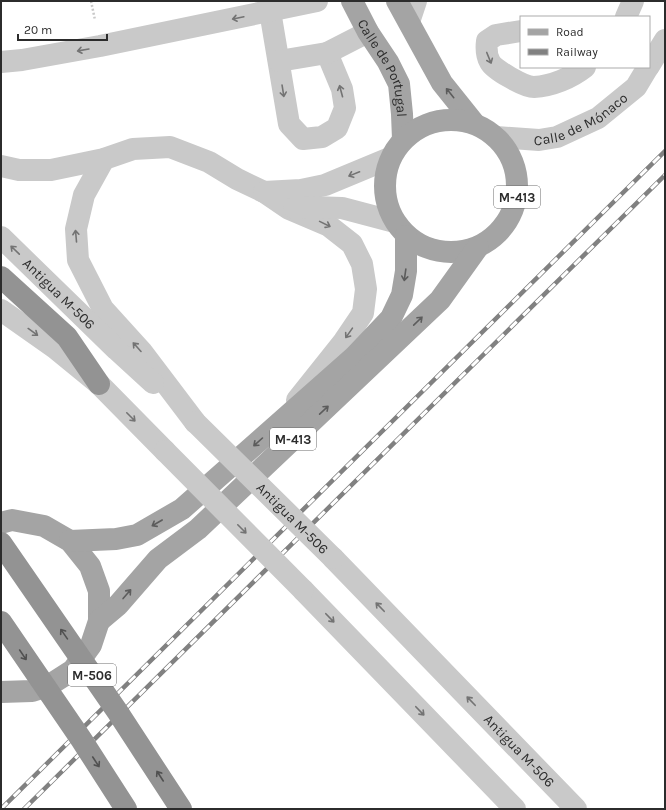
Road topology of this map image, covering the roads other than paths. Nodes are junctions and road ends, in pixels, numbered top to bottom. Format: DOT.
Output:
graph roads {
  1 [pos="317,1"];
  2 [pos="352,1"];
  3 [pos="633,1"];
  4 [pos="402,7"];
  5 [pos="270,11"];
  6 [pos="626,16"];
  7 [pos="520,31"];
  8 [pos="368,32"];
  9 [pos="665,40"];
  10 [pos="327,53"];
  11 [pos="279,61"];
  12 [pos="1,62"];
  13 [pos="650,64"];
  14 [pos="583,68"];
  15 [pos="648,68"];
  16 [pos="474,123"];
  17 [pos="496,137"];
  18 [pos="403,139"];
  19 [pos="390,158"];
  20 [pos="104,159"];
  21 [pos="1,166"];
  22 [pos="264,192"];
  23 [pos="289,209"];
  24 [pos="400,229"];
  25 [pos="1,237"];
  26 [pos="478,247"];
  27 [pos="1,277"];
  28 [pos="1,310"];
  29 [pos="99,384"];
  30 [pos="195,422"];
  31 [pos="275,427"];
  32 [pos="1,522"];
  33 [pos="70,541"];
  34 [pos="1,543"];
  35 [pos="99,621"];
  36 [pos="1,622"];
  37 [pos="1,692"];
  38 [pos="126,809"];
  39 [pos="181,809"];
  40 [pos="515,809"];
  41 [pos="576,809"];
  1 -- 5 [label="street"];
  2 -- 8 [label="main road, Calle de Portugal"];
  3 -- 6 [label="street"];
  16 -- 4 [label="main road, one-way"];
  5 -- 11 [label="street"];
  5 -- 12 [label="street, one-way"];
  7 -- 14 [label="street, one-way"];
  8 -- 10 [label="street"];
  8 -- 18 [label="main road, Calle de Portugal"];
  9 -- 13 [label="street, Calle de Mónaco"];
  10 -- 11 [label="street"];
  11 -- 10 [label="street, one-way"];
  15 -- 17 [label="street, Calle de Mónaco"];
  16 -- 17 [label="main road, M-413"];
  16 -- 18 [label="main road, M-413"];
  17 -- 26 [label="main road, M-413"];
  18 -- 19 [label="main road, M-413"];
  19 -- 22 [label="street, one-way"];
  19 -- 24 [label="main road, M-413"];
  20 -- 21 [label="street"];
  20 -- 22 [label="street"];
  30 -- 20 [label="street, one-way"];
  22 -- 23 [label="street"];
  23 -- 24 [label="street"];
  23 -- 31 [label="street, one-way"];
  24 -- 26 [label="main road, M-413"];
  24 -- 31 [label="main road, M-413, one-way"];
  30 -- 25 [label="street, Antigua M-506, one-way"];
  35 -- 26 [label="main road, M-413, one-way"];
  27 -- 29 [label="highway"];
  28 -- 29 [label="street, one-way"];
  29 -- 40 [label="street, one-way, bridge"];
  41 -- 30 [label="street, Antigua M-506, one-way, bridge"];
  31 -- 33 [label="main road, M-413, one-way"];
  32 -- 33 [label="main road"];
  33 -- 35 [label="main road"];
  39 -- 34 [label="highway, M-506, one-way, bridge"];
  35 -- 37 [label="main road"];
  36 -- 38 [label="highway, M-506, one-way, bridge"];
}
